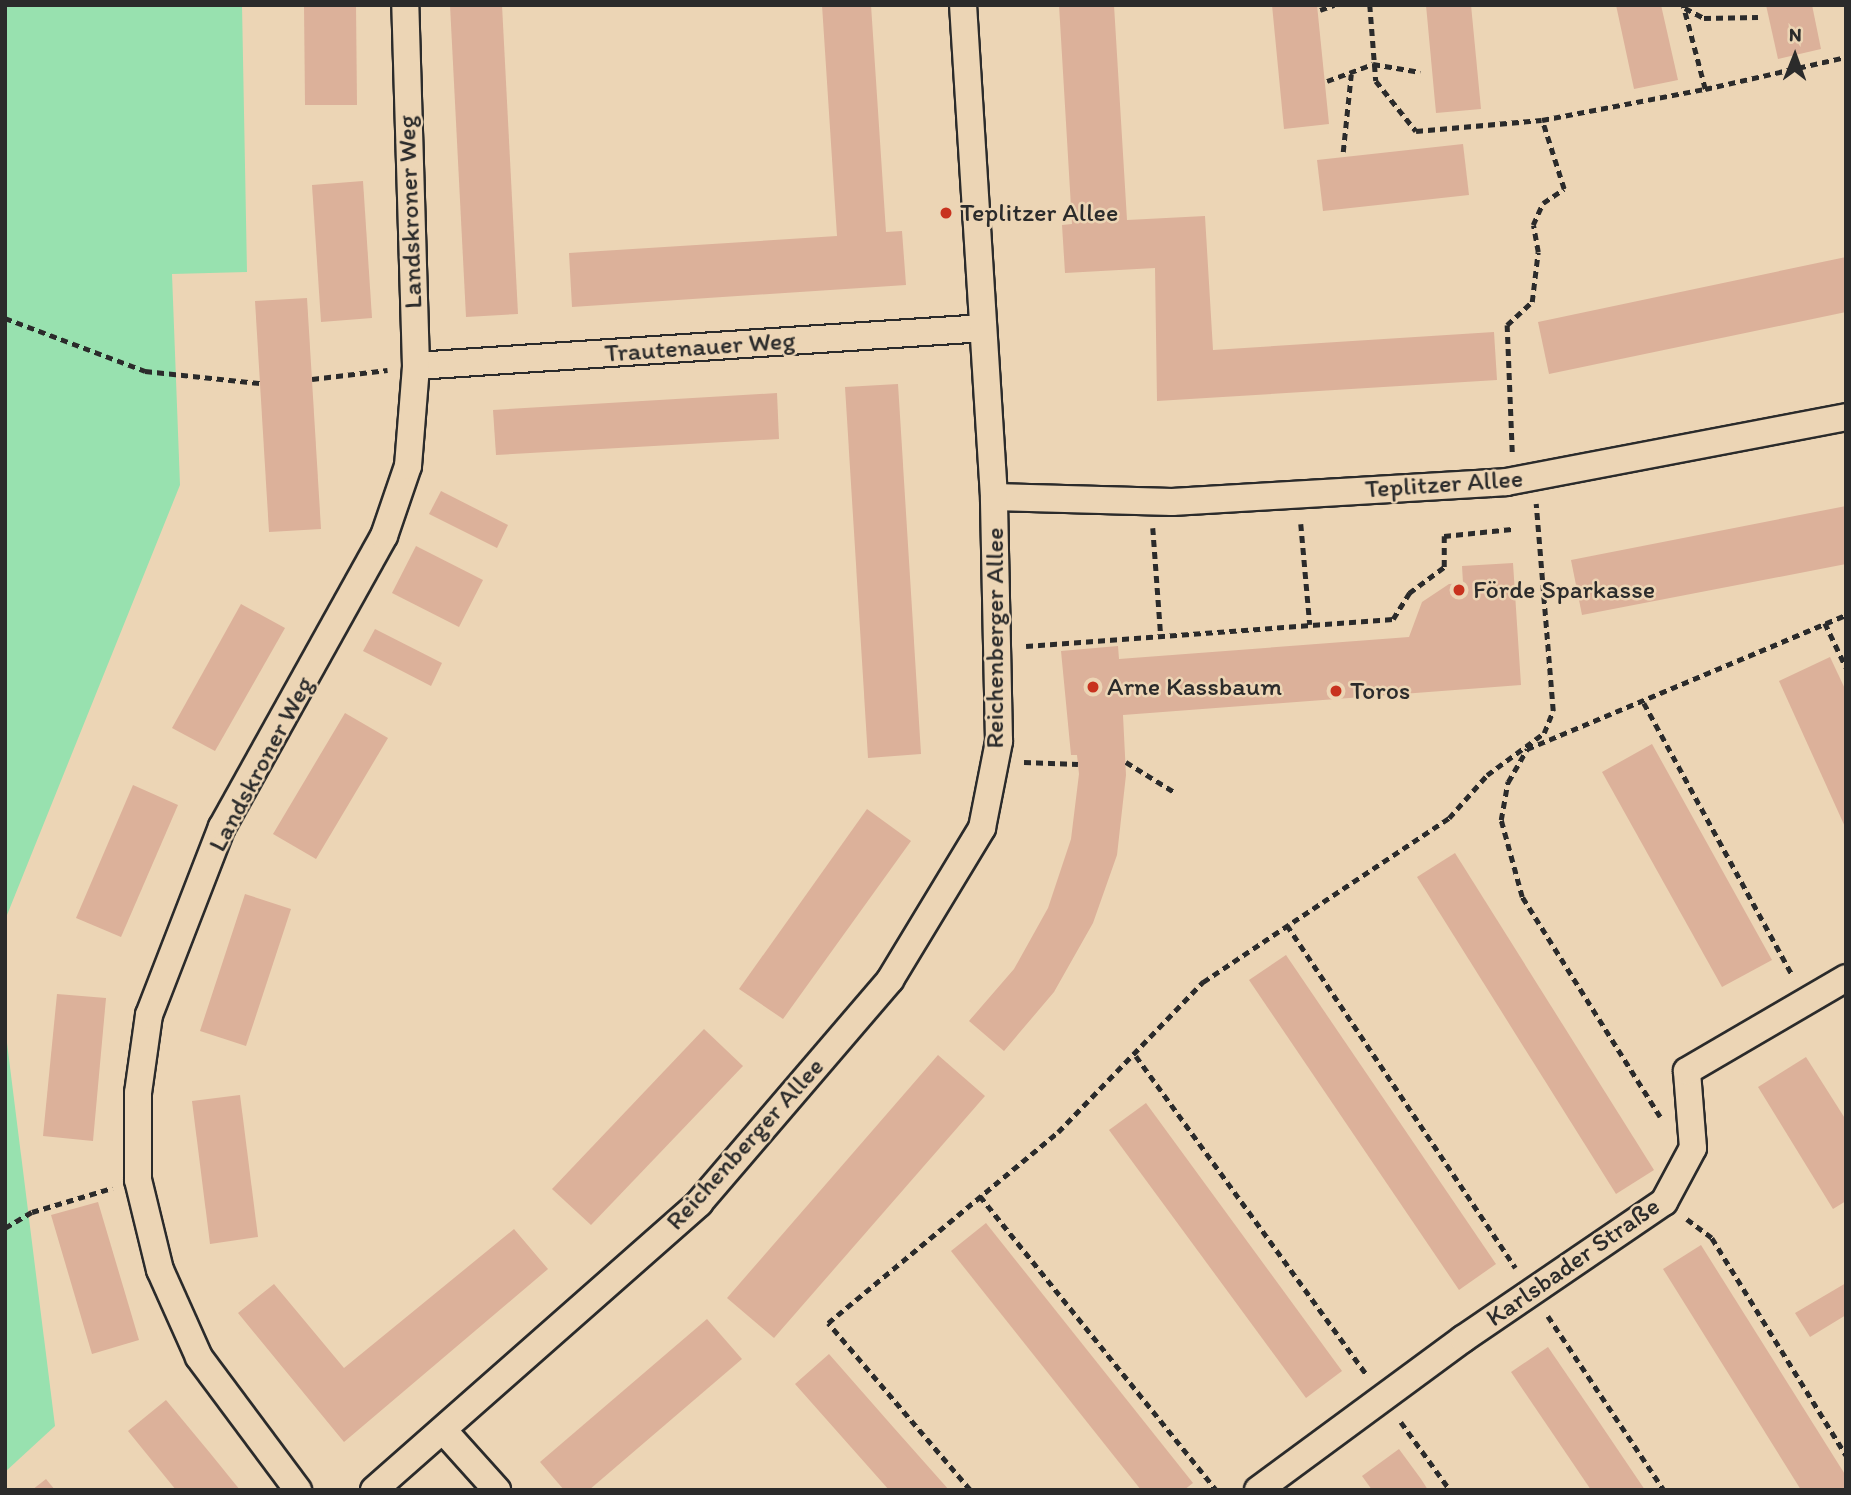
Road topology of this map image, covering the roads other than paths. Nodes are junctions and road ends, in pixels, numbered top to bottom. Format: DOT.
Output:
graph roads {
  1 [pos="405,5"];
  2 [pos="963,5"];
  3 [pos="983,328"];
  4 [pos="416,366"];
  5 [pos="1846,417"];
  6 [pos="994,497"];
  7 [pos="1846,978"];
  8 [pos="443,1430"];
  9 [pos="298,1490"];
  10 [pos="374,1490"];
  11 [pos="497,1490"];
  12 [pos="1258,1490"];
  1 -- 4 [label="street, Landskroner Weg"];
  2 -- 3 [label="street, Reichenberger Allee"];
  3 -- 4 [label="street, Trautenauer Weg"];
  3 -- 6 [label="street, Reichenberger Allee"];
  4 -- 9 [label="street, Landskroner Weg"];
  5 -- 6 [label="street, Teplitzer Allee"];
  6 -- 8 [label="street, Reichenberger Allee"];
  7 -- 12 [label="street, Karlsbader Straße"];
  8 -- 10 [label="street, Reichenberger Allee"];
  8 -- 11 [label="street"];
}
